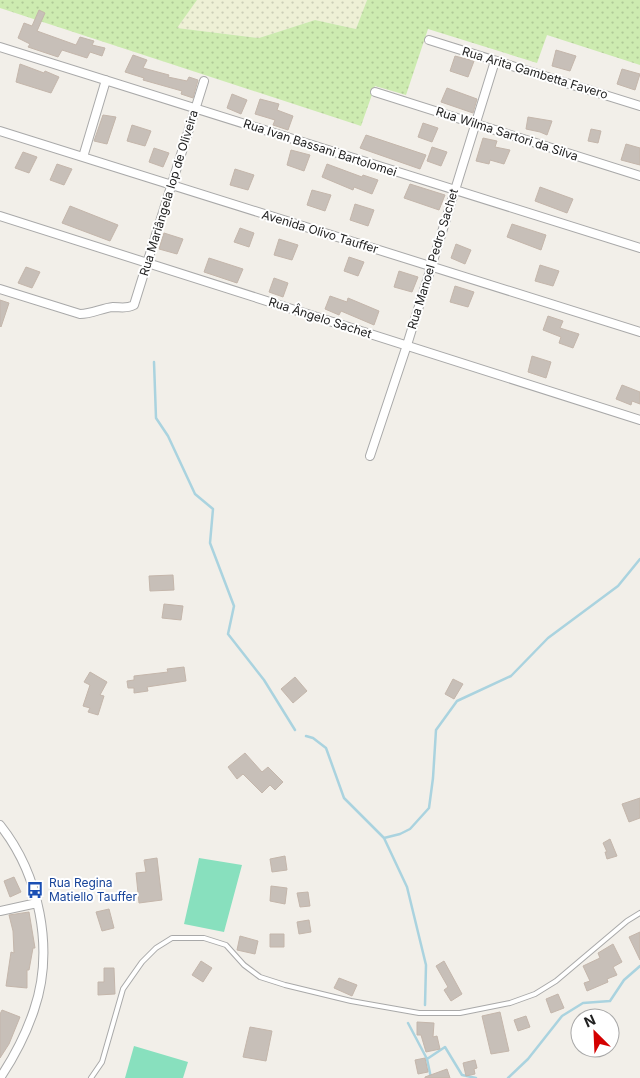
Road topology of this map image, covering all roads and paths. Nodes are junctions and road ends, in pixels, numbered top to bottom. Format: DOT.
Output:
graph roads {
  1 [pos="430,40"];
  2 [pos="0,47"];
  3 [pos="495,60"];
  4 [pos="106,80"];
  5 [pos="204,81"];
  6 [pos="375,92"];
  7 [pos="640,106"];
  8 [pos="195,108"];
  9 [pos="475,124"];
  10 [pos="0,131"];
  11 [pos="84,157"];
  12 [pos="640,176"];
  13 [pos="171,185"];
  14 [pos="454,190"];
  15 [pos="0,216"];
  16 [pos="640,248"];
  17 [pos="147,263"];
  18 [pos="430,266"];
  19 [pos="0,289"];
  20 [pos="640,332"];
  21 [pos="407,345"];
  22 [pos="640,420"];
  23 [pos="370,456"];
  24 [pos="0,825"];
  25 [pos="37,903"];
  26 [pos="0,911"];
  27 [pos="640,912"];
  28 [pos="0,1078"];
  29 [pos="91,1078"];
  1 -- 3 [label="street, Rua Arita Gambetta Favero"];
  2 -- 4 [label="street, Rua Ivan Bassani Bartolomei"];
  3 -- 7 [label="street, Rua Arita Gambetta Favero"];
  3 -- 9 [label="street, Rua Manoel Pedro Sachet"];
  4 -- 8 [label="street, Rua Ivan Bassani Bartolomei"];
  4 -- 11 [label="street"];
  5 -- 8 [label="street, Rua Mariângela Iop de Oliveira"];
  6 -- 9 [label="street, Rua Wilma Sartori da Silva"];
  8 -- 13 [label="street, Rua Mariângela Iop de Oliveira"];
  8 -- 14 [label="street, Rua Ivan Bassani Bartolomei"];
  9 -- 12 [label="street, Rua Wilma Sartori da Silva"];
  9 -- 14 [label="street, Rua Manoel Pedro Sachet"];
  10 -- 11 [label="street, Avenida Olivo Tauffer"];
  11 -- 13 [label="street, Avenida Olivo Tauffer"];
  13 -- 17 [label="street, Rua Mariângela Iop de Oliveira"];
  13 -- 18 [label="street, Avenida Olivo Tauffer"];
  14 -- 16 [label="street, Rua Ivan Bassani Bartolomei"];
  14 -- 18 [label="street, Rua Manoel Pedro Sachet"];
  15 -- 17 [label="street, Rua Ângelo Sachet"];
  17 -- 19 [label="street, Rua Mariângela Iop de Oliveira"];
  17 -- 21 [label="street, Rua Ângelo Sachet"];
  18 -- 20 [label="street, Avenida Olivo Tauffer"];
  18 -- 21 [label="street, Rua Manoel Pedro Sachet"];
  21 -- 22 [label="street, Rua Ângelo Sachet"];
  21 -- 23 [label="street, Rua Manoel Pedro Sachet"];
  24 -- 25 [label="street"];
  25 -- 26 [label="street"];
  25 -- 28 [label="street"];
  27 -- 29 [label="lane"];
}
